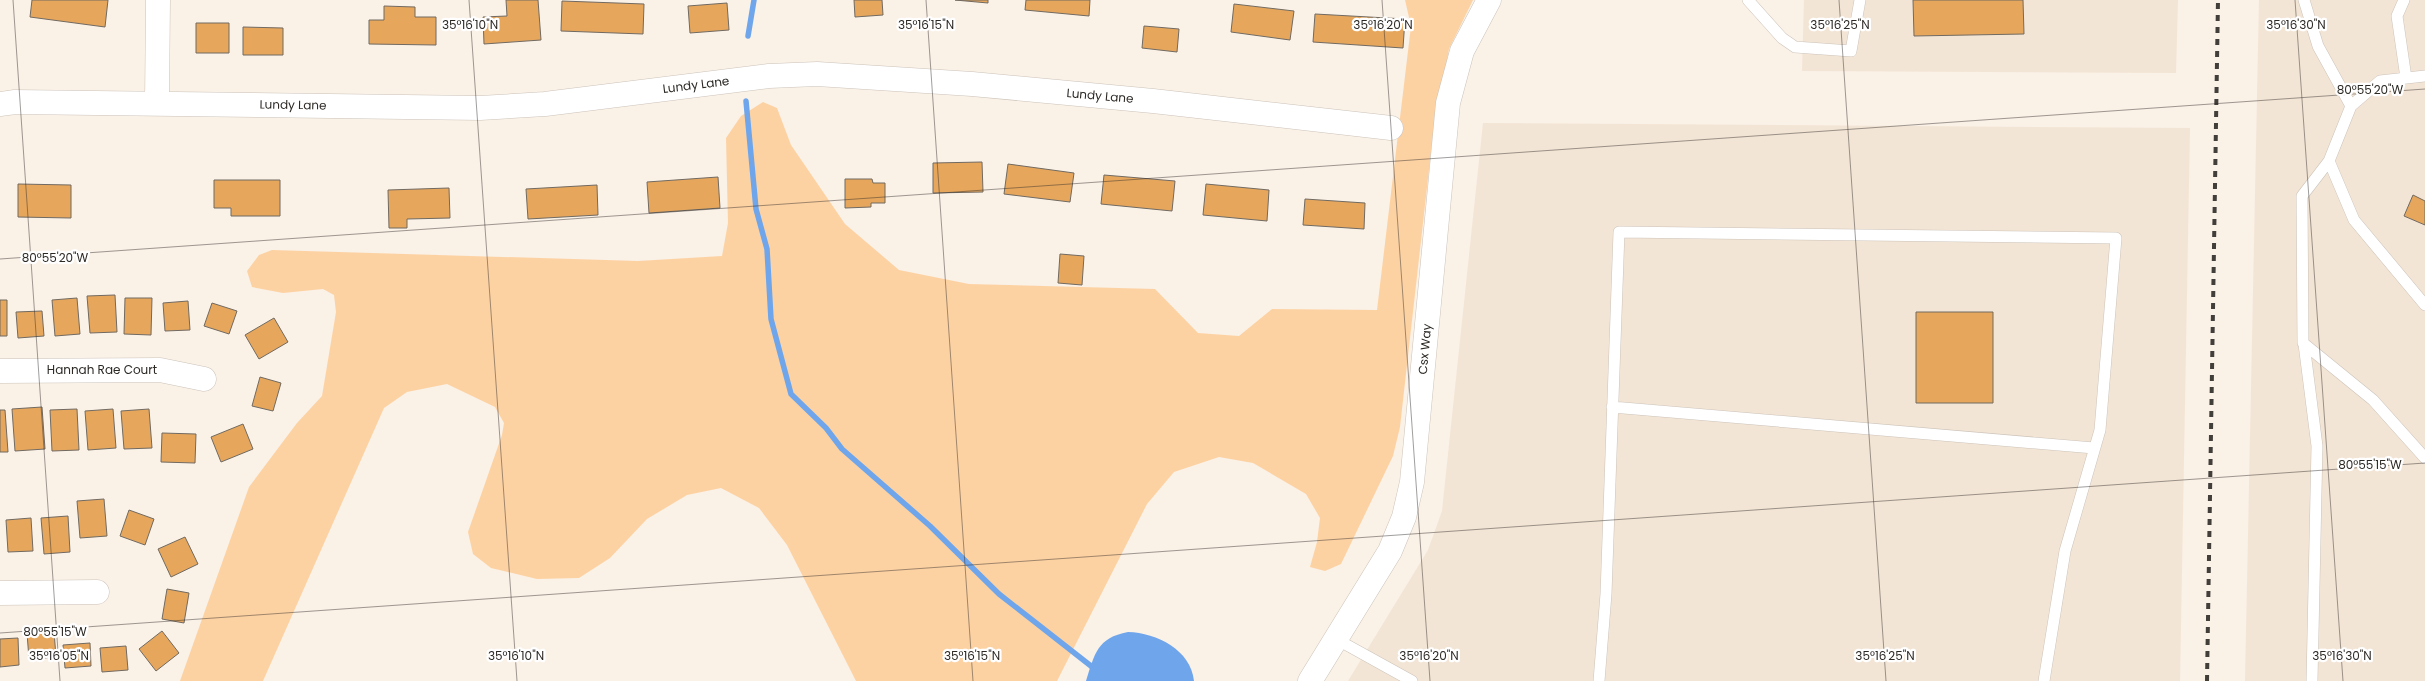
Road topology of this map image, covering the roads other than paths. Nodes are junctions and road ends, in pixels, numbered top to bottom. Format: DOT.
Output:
graph roads {
  1 [pos="158,0"];
  2 [pos="1489,0"];
  3 [pos="1748,0"];
  4 [pos="1860,0"];
  5 [pos="2304,0"];
  6 [pos="2404,0"];
  7 [pos="2425,76"];
  8 [pos="2406,78"];
  9 [pos="157,103"];
  10 [pos="0,104"];
  11 [pos="2351,106"];
  12 [pos="1391,128"];
  13 [pos="2330,161"];
  14 [pos="2425,305"];
  15 [pos="2304,344"];
  16 [pos="0,371"];
  17 [pos="204,379"];
  18 [pos="1612,407"];
  19 [pos="2094,448"];
  20 [pos="2425,458"];
  21 [pos="96,592"];
  22 [pos="0,593"];
  23 [pos="1336,639"];
  24 [pos="1310,681"];
  25 [pos="1412,681"];
  26 [pos="1599,681"];
  27 [pos="2044,681"];
  28 [pos="2312,681"];
  1 -- 9 [label="street"];
  2 -- 23 [label="street, Csx Way"];
  3 -- 4 [label="lane"];
  5 -- 11 [label="lane"];
  6 -- 8 [label="lane"];
  7 -- 8 [label="lane"];
  8 -- 11 [label="lane"];
  9 -- 10 [label="street, Lundy Lane"];
  9 -- 12 [label="street, Lundy Lane"];
  11 -- 13 [label="lane"];
  13 -- 14 [label="lane"];
  13 -- 15 [label="lane"];
  15 -- 20 [label="lane"];
  15 -- 28 [label="lane"];
  16 -- 17 [label="street, Hannah Rae Court"];
  18 -- 19 [label="lane"];
  18 -- 19 [label="lane"];
  18 -- 26 [label="lane"];
  19 -- 27 [label="lane"];
  21 -- 22 [label="street"];
  23 -- 24 [label="street, Csx Way"];
  23 -- 25 [label="lane"];
}
